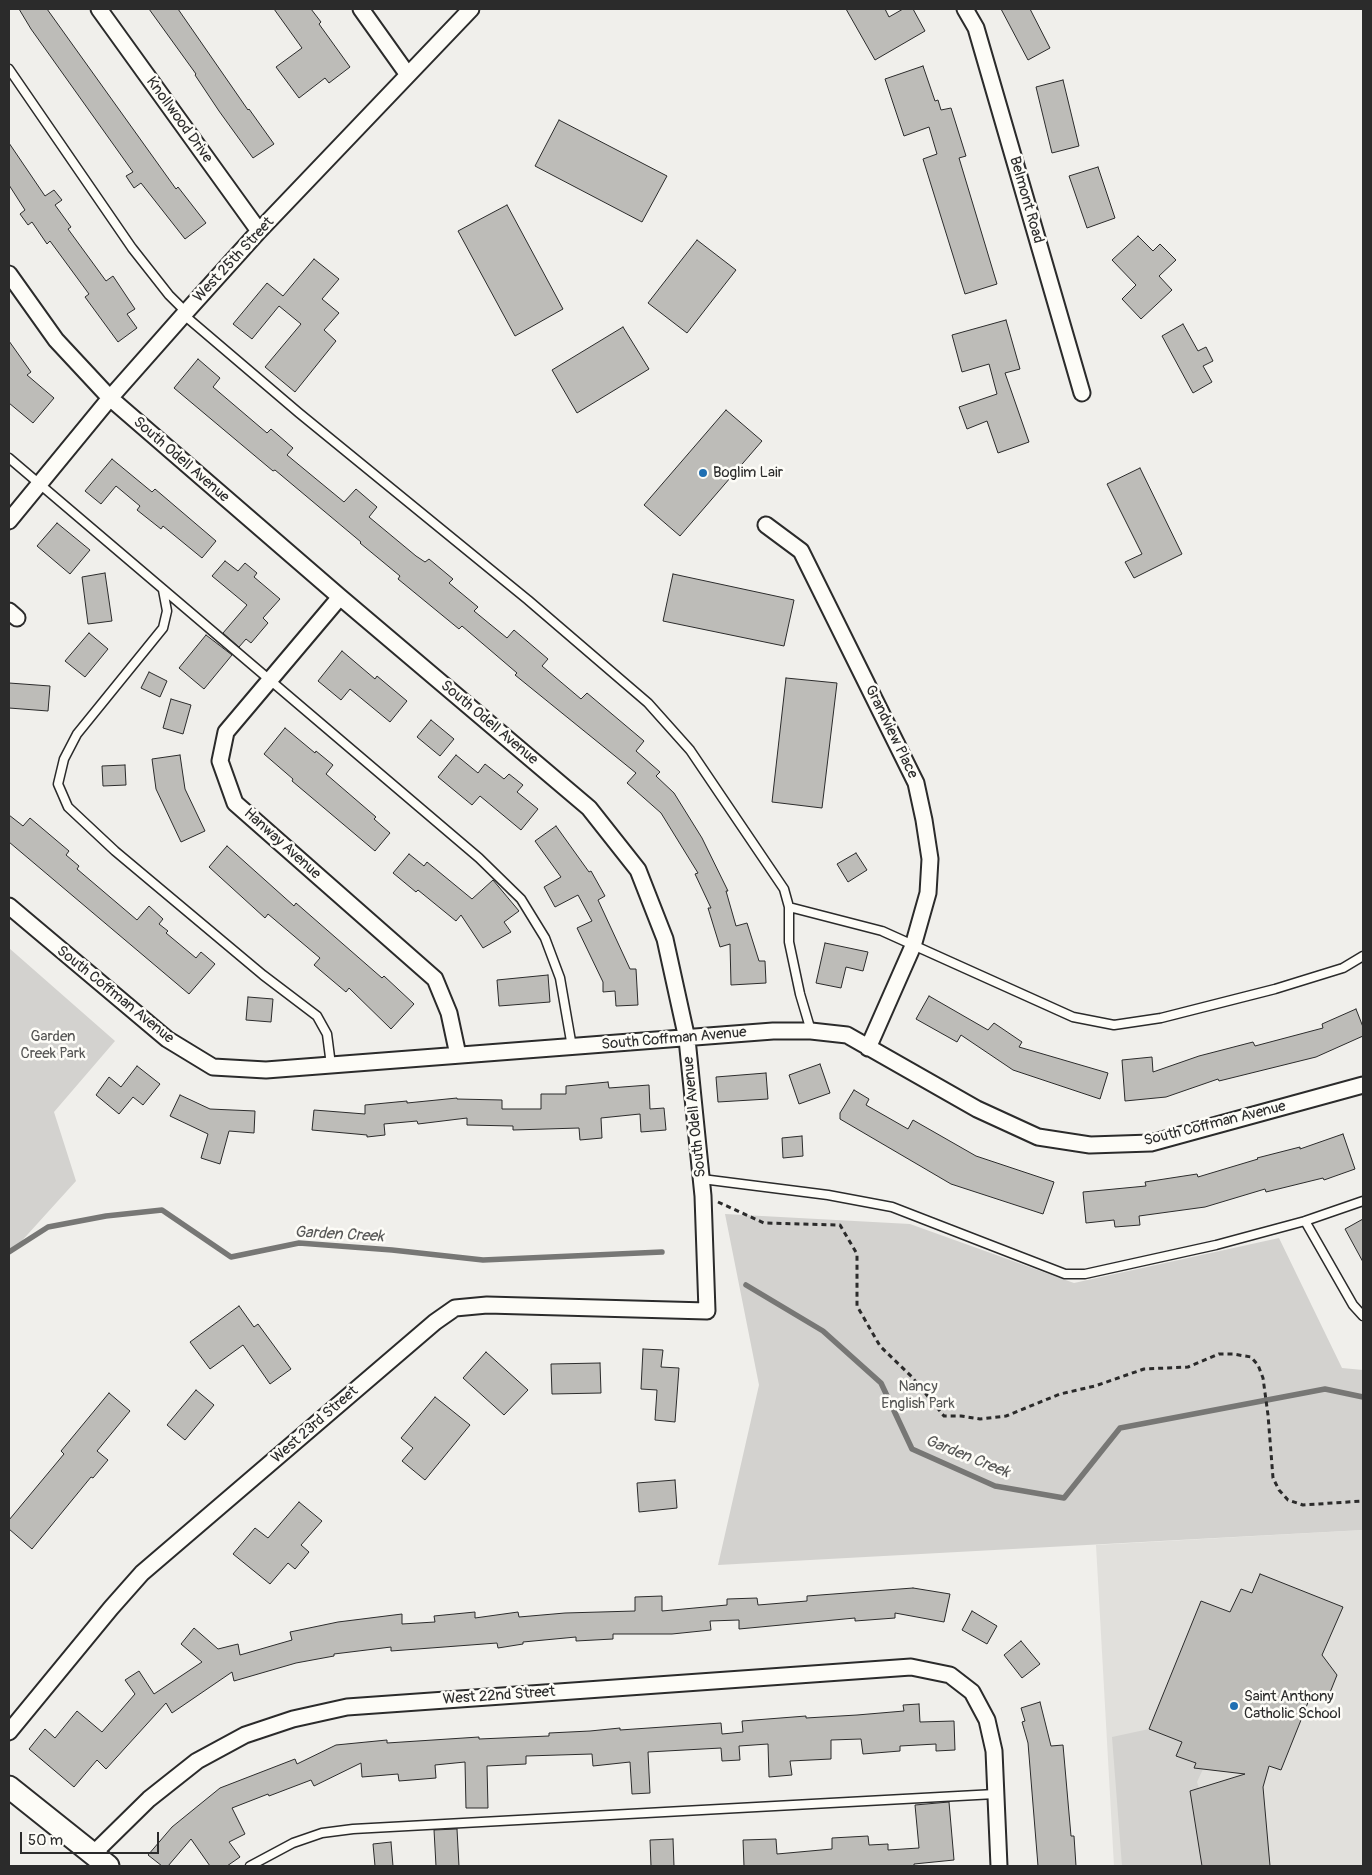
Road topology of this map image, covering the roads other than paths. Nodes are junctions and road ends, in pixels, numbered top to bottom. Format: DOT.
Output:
graph roads {
  1 [pos="99,9"];
  2 [pos="360,9"];
  3 [pos="471,9"];
  4 [pos="965,9"];
  5 [pos="9,69"];
  6 [pos="408,75"];
  7 [pos="259,231"];
  8 [pos="9,274"];
  9 [pos="185,313"];
  10 [pos="1082,393"];
  11 [pos="110,398"];
  12 [pos="9,458"];
  13 [pos="39,485"];
  14 [pos="9,521"];
  15 [pos="766,525"];
  16 [pos="163,590"];
  17 [pos="340,597"];
  18 [pos="270,680"];
  19 [pos="9,906"];
  20 [pos="788,907"];
  21 [pos="913,946"];
  22 [pos="1363,956"];
  23 [pos="811,1031"];
  24 [pos="687,1039"];
  25 [pos="572,1047"];
  26 [pos="868,1048"];
  27 [pos="458,1055"];
  28 [pos="331,1065"];
  29 [pos="1363,1085"];
  30 [pos="702,1179"];
  31 [pos="1363,1201"];
  32 [pos="1304,1221"];
  33 [pos="707,1311"];
  34 [pos="1363,1316"];
  35 [pos="9,1732"];
  36 [pos="9,1788"];
  37 [pos="995,1794"];
  38 [pos="100,1860"];
  39 [pos="250,1866"];
  40 [pos="999,1866"];
  1 -- 7 [label="street, Knollwood Drive"];
  2 -- 6 [label="street"];
  3 -- 6 [label="street, West 25th Street"];
  4 -- 10 [label="street, Belmont Road"];
  5 -- 9 [label="lane"];
  6 -- 7 [label="street, West 25th Street"];
  7 -- 9 [label="street, West 25th Street"];
  8 -- 11 [label="street, South Odell Avenue"];
  9 -- 11 [label="street, West 25th Street"];
  9 -- 20 [label="lane"];
  11 -- 13 [label="street, West 25th Street"];
  11 -- 17 [label="street, South Odell Avenue"];
  12 -- 13 [label="lane"];
  13 -- 14 [label="street, West 25th Street"];
  13 -- 16 [label="lane"];
  15 -- 21 [label="street, Grandview Place"];
  16 -- 18 [label="lane"];
  16 -- 28 [label="lane"];
  17 -- 18 [label="street, Hanway Avenue"];
  17 -- 24 [label="street, South Odell Avenue"];
  18 -- 25 [label="lane"];
  18 -- 27 [label="street, Hanway Avenue"];
  19 -- 28 [label="street, South Coffman Avenue"];
  20 -- 21 [label="lane"];
  20 -- 23 [label="lane"];
  21 -- 22 [label="lane"];
  21 -- 26 [label="street, Grandview Place"];
  23 -- 24 [label="street, South Coffman Avenue"];
  23 -- 26 [label="street, South Coffman Avenue"];
  24 -- 25 [label="street, South Coffman Avenue"];
  24 -- 30 [label="street, South Odell Avenue"];
  25 -- 27 [label="street, South Coffman Avenue"];
  26 -- 29 [label="street, South Coffman Avenue"];
  27 -- 28 [label="street, South Coffman Avenue"];
  30 -- 32 [label="lane"];
  30 -- 33 [label="street, South Odell Avenue"];
  31 -- 32 [label="lane"];
  32 -- 34 [label="lane"];
  33 -- 35 [label="street, West 23rd Street"];
  36 -- 38 [label="main road"];
  37 -- 38 [label="street, West 22nd Street"];
  37 -- 39 [label="lane"];
  37 -- 40 [label="street"];
}
